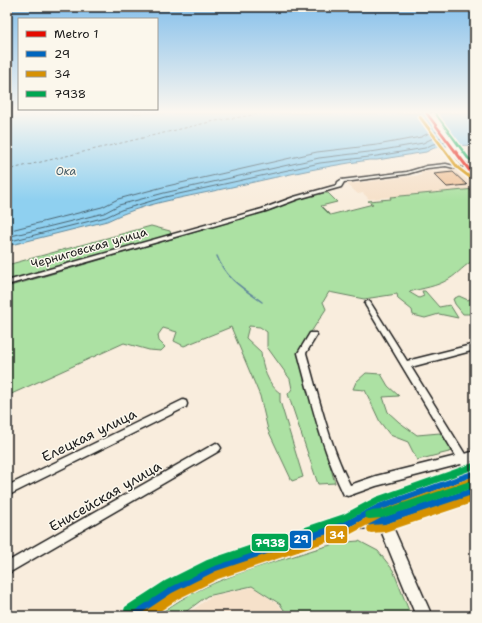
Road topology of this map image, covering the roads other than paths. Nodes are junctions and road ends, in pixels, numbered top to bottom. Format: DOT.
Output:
graph roads {
  1 [pos="448,142"];
  2 [pos="453,142"];
  3 [pos="475,168"];
  4 [pos="475,172"];
  5 [pos="7,283"];
  6 [pos="368,304"];
  7 [pos="314,335"];
  8 [pos="475,347"];
  9 [pos="406,365"];
  10 [pos="183,404"];
  11 [pos="216,448"];
  12 [pos="475,456"];
  13 [pos="462,459"];
  14 [pos="474,475"];
  15 [pos="7,491"];
  16 [pos="475,491"];
  17 [pos="378,508"];
  18 [pos="383,521"];
  19 [pos="349,523"];
  20 [pos="7,568"];
  21 [pos="132,616"];
  22 [pos="424,616"];
  1 -- 4 [label="main road, bridge"];
  2 -- 3 [label="main road"];
  3 -- 5 [label="street, Черниговская улица"];
  6 -- 9 [label="street"];
  7 -- 13 [label="street"];
  8 -- 9 [label="street"];
  9 -- 13 [label="street"];
  10 -- 15 [label="street, Елецкая улица"];
  11 -- 20 [label="street, Енисейская улица"];
  12 -- 13 [label="street"];
  13 -- 14 [label="street"];
  14 -- 17 [label="main road"];
  16 -- 18 [label="main road"];
  17 -- 18 [label="main road"];
  17 -- 19 [label="main road"];
  18 -- 19 [label="main road"];
  18 -- 22 [label="main road"];
  19 -- 21 [label="main road"];
}
